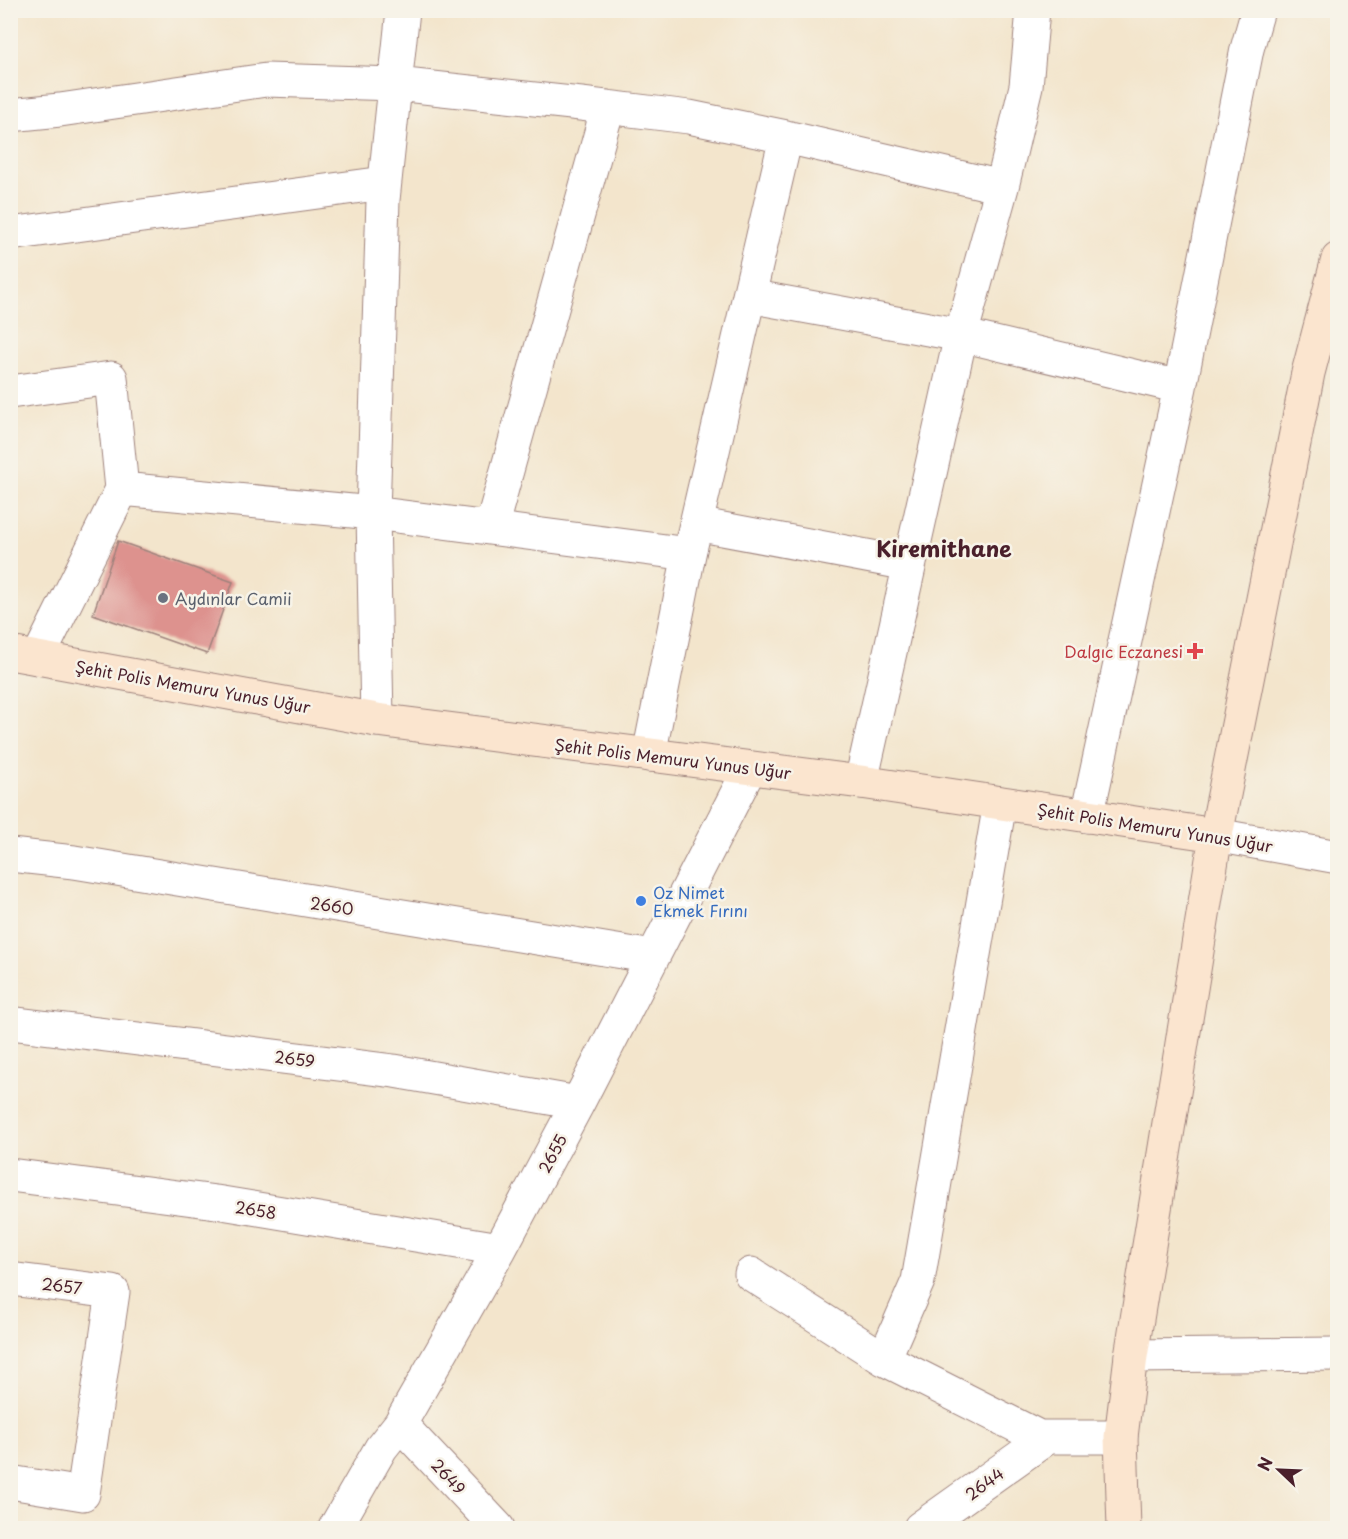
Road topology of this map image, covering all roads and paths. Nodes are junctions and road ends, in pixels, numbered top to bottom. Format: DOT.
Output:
graph roads {
  1 [pos="403,10"];
  2 [pos="1033,10"];
  3 [pos="1258,10"];
  4 [pos="396,84"];
  5 [pos="608,107"];
  6 [pos="10,115"];
  7 [pos="786,137"];
  8 [pos="384,183"];
  9 [pos="1002,188"];
  10 [pos="10,234"];
  11 [pos="1338,259"];
  12 [pos="749,296"];
  13 [pos="961,335"];
  14 [pos="1180,387"];
  15 [pos="10,392"];
  16 [pos="122,489"];
  17 [pos="373,513"];
  18 [pos="491,528"];
  19 [pos="692,539"];
  20 [pos="909,564"];
  21 [pos="24,655"];
  22 [pos="378,720"];
  23 [pos="649,755"];
  24 [pos="750,768"];
  25 [pos="861,782"];
  26 [pos="1000,803"];
  27 [pos="1088,816"];
  28 [pos="1216,835"];
  29 [pos="10,855"];
  30 [pos="1338,857"];
  31 [pos="653,957"];
  32 [pos="10,1023"];
  33 [pos="578,1103"];
  34 [pos="10,1175"];
  35 [pos="500,1250"];
  36 [pos="751,1274"];
  37 [pos="10,1279"];
  38 [pos="1338,1354"];
  39 [pos="1131,1356"];
  40 [pos="884,1359"];
  41 [pos="400,1424"];
  42 [pos="1048,1437"];
  43 [pos="1121,1437"];
  44 [pos="10,1482"];
  45 [pos="335,1528"];
  46 [pos="498,1528"];
  47 [pos="920,1528"];
  48 [pos="1124,1528"];
  1 -- 4 [label="street"];
  2 -- 9 [label="street"];
  3 -- 14 [label="street"];
  4 -- 5 [label="street"];
  4 -- 6 [label="street"];
  4 -- 8 [label="street"];
  5 -- 7 [label="street"];
  5 -- 18 [label="street"];
  7 -- 9 [label="street"];
  7 -- 12 [label="street"];
  8 -- 10 [label="street"];
  8 -- 17 [label="street"];
  9 -- 13 [label="street"];
  11 -- 28 [label="main road"];
  12 -- 13 [label="street"];
  12 -- 19 [label="street"];
  13 -- 14 [label="street"];
  13 -- 20 [label="street"];
  14 -- 27 [label="street"];
  15 -- 16 [label="street"];
  16 -- 17 [label="street"];
  16 -- 21 [label="street"];
  17 -- 18 [label="street"];
  17 -- 22 [label="street"];
  18 -- 19 [label="street"];
  19 -- 20 [label="street"];
  19 -- 23 [label="street"];
  20 -- 25 [label="street"];
  21 -- 22 [label="main road, Şehit Polis Memuru Yunus Uğur"];
  22 -- 23 [label="main road, Şehit Polis Memuru Yunus Uğur"];
  23 -- 24 [label="main road, Şehit Polis Memuru Yunus Uğur"];
  24 -- 25 [label="main road, Şehit Polis Memuru Yunus Uğur"];
  24 -- 31 [label="street, 2655"];
  25 -- 26 [label="main road, Şehit Polis Memuru Yunus Uğur"];
  26 -- 27 [label="main road, Şehit Polis Memuru Yunus Uğur"];
  26 -- 40 [label="street"];
  27 -- 28 [label="main road, Şehit Polis Memuru Yunus Uğur"];
  28 -- 30 [label="street, Şehit Polis Memuru Yunus Uğur"];
  28 -- 39 [label="main road"];
  29 -- 31 [label="street, 2660"];
  31 -- 33 [label="street, 2655"];
  32 -- 33 [label="street, 2659"];
  33 -- 35 [label="street, 2655"];
  34 -- 35 [label="street, 2658"];
  35 -- 41 [label="street, 2655"];
  36 -- 40 [label="street"];
  37 -- 44 [label="street, 2657"];
  38 -- 39 [label="street"];
  39 -- 43 [label="main road"];
  40 -- 42 [label="street"];
  41 -- 45 [label="street, 2655"];
  41 -- 46 [label="street, 2649"];
  42 -- 43 [label="street"];
  42 -- 47 [label="street, 2644"];
  43 -- 48 [label="main road"];
}
